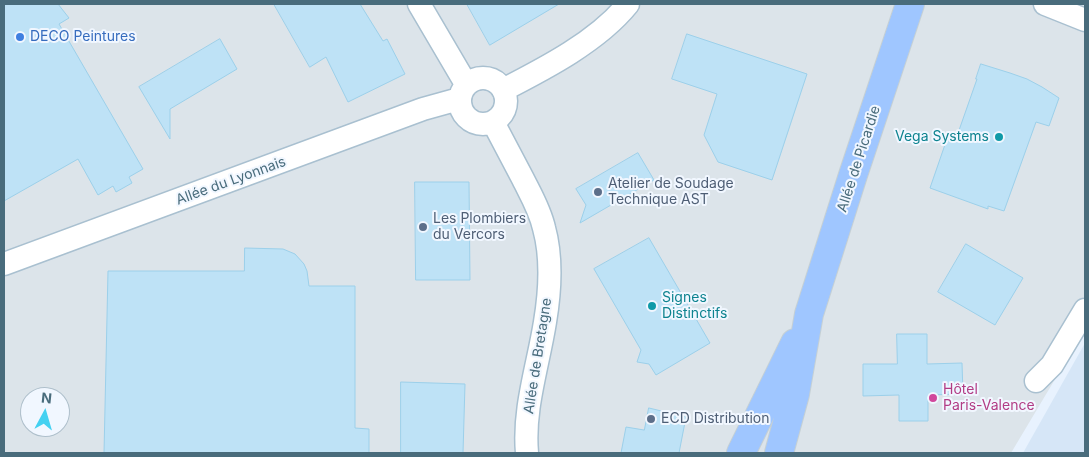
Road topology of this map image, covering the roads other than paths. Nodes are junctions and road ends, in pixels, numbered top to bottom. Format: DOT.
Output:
graph roads {
  1 [pos="418,4"];
  2 [pos="628,4"];
  3 [pos="910,4"];
  4 [pos="1045,4"];
  5 [pos="1085,20"];
  6 [pos="503,90"];
  7 [pos="463,92"];
  8 [pos="493,122"];
  9 [pos="4,264"];
  10 [pos="1085,310"];
  11 [pos="809,314"];
  12 [pos="1036,381"];
  13 [pos="527,453"];
  14 [pos="741,453"];
  15 [pos="779,453"];
  1 -- 7 [label="street"];
  2 -- 6 [label="street"];
  3 -- 11 [label="main road, Allée de Picardie"];
  4 -- 5 [label="street"];
  6 -- 7 [label="street"];
  6 -- 8 [label="street"];
  7 -- 8 [label="street"];
  7 -- 9 [label="street, Allée du Lyonnais"];
  8 -- 13 [label="street, Allée de Bretagne"];
  10 -- 12 [label="street"];
  11 -- 14 [label="main road, Allée de Picardie"];
  11 -- 15 [label="main road, Allée de Picardie"];
}
